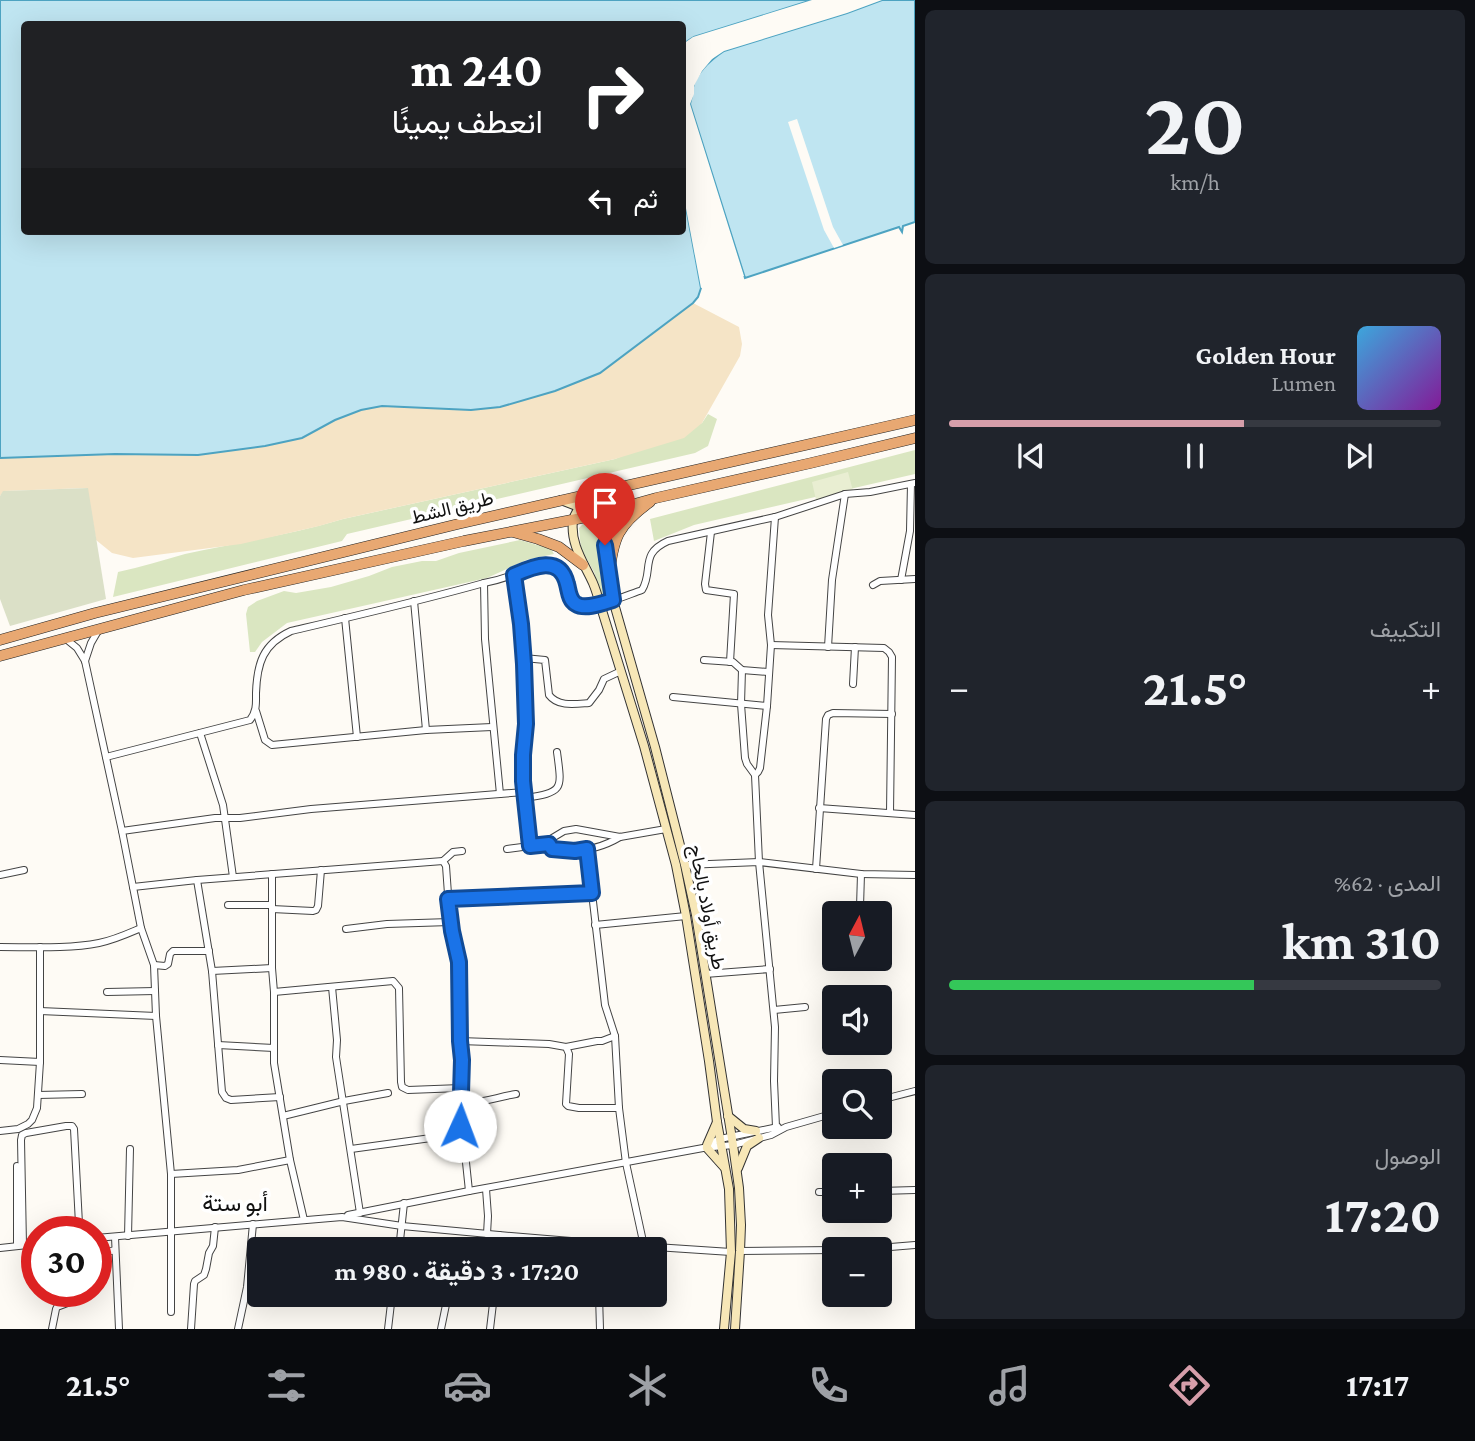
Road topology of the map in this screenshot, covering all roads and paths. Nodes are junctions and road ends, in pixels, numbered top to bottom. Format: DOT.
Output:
graph roads {
  1 [pos="915,420"];
  2 [pos="915,438"];
  3 [pos="913,483"];
  4 [pos="592,494"];
  5 [pos="845,494"];
  6 [pos="656,498"];
  7 [pos="561,500"];
  8 [pos="579,507"];
  9 [pos="592,516"];
  10 [pos="775,517"];
  11 [pos="573,520"];
  12 [pos="509,531"];
  13 [pos="711,532"];
  14 [pos="583,565"];
  15 [pos="514,575"];
  16 [pos="609,577"];
  17 [pos="915,579"];
  18 [pos="901,580"];
  19 [pos="484,583"];
  20 [pos="873,585"];
  21 [pos="613,600"];
  22 [pos="414,601"];
  23 [pos="600,604"];
  24 [pos="345,618"];
  25 [pos="100,628"];
  26 [pos="64,638"];
  27 [pos="0,640"];
  28 [pos="771,645"];
  29 [pos="828,647"];
  30 [pos="855,647"];
  31 [pos="0,656"];
  32 [pos="524,659"];
  33 [pos="704,660"];
  34 [pos="85,661"];
  35 [pos="730,662"];
  36 [pos="742,670"];
  37 [pos="621,671"];
  38 [pos="768,672"];
  39 [pos="853,684"];
  40 [pos="673,697"];
  41 [pos="741,704"];
  42 [pos="767,706"];
  43 [pos="256,712"];
  44 [pos="892,714"];
  45 [pos="492,727"];
  46 [pos="426,730"];
  47 [pos="200,733"];
  48 [pos="357,737"];
  49 [pos="556,752"];
  50 [pos="106,757"];
  51 [pos="755,775"];
  52 [pos="500,794"];
  53 [pos="524,795"];
  54 [pos="819,808"];
  55 [pos="890,813"];
  56 [pos="915,815"];
  57 [pos="225,818"];
  58 [pos="666,829"];
  59 [pos="122,831"];
  60 [pos="620,837"];
  61 [pos="549,844"];
  62 [pos="530,846"];
  63 [pos="507,849"];
  64 [pos="587,849"];
  65 [pos="462,851"];
  66 [pos="443,862"];
  67 [pos="759,862"];
  68 [pos="685,865"];
  69 [pos="816,869"];
  70 [pos="24,870"];
  71 [pos="321,870"];
  72 [pos="0,874"];
  73 [pos="272,874"];
  74 [pos="861,874"];
  75 [pos="915,875"];
  76 [pos="233,877"];
  77 [pos="197,880"];
  78 [pos="133,887"];
  79 [pos="592,893"];
  80 [pos="448,899"];
  81 [pos="860,901"];
  82 [pos="228,905"];
  83 [pos="272,907"];
  84 [pos="686,916"];
  85 [pos="450,922"];
  86 [pos="595,925"];
  87 [pos="141,928"];
  88 [pos="346,929"];
  89 [pos="0,947"];
  90 [pos="40,947"];
  91 [pos="209,951"];
  92 [pos="154,965"];
  93 [pos="272,968"];
  94 [pos="770,969"];
  95 [pos="212,971"];
  96 [pos="705,974"];
  97 [pos="332,987"];
  98 [pos="155,991"];
  99 [pos="107,992"];
  100 [pos="274,992"];
  101 [pos="805,1007"];
  102 [pos="774,1010"];
  103 [pos="40,1011"];
  104 [pos="156,1016"];
  105 [pos="615,1036"];
  106 [pos="460,1041"];
  107 [pos="218,1045"];
  108 [pos="566,1047"];
  109 [pos="274,1048"];
  110 [pos="0,1060"];
  111 [pos="40,1062"];
  112 [pos="461,1088"];
  113 [pos="915,1091"];
  114 [pos="388,1093"];
  115 [pos="82,1094"];
  116 [pos="516,1094"];
  117 [pos="38,1095"];
  118 [pos="280,1097"];
  119 [pos="892,1097"];
  120 [pos="344,1101"];
  121 [pos="461,1103"];
  122 [pos="619,1108"];
  123 [pos="282,1116"];
  124 [pos="728,1116"];
  125 [pos="822,1117"];
  126 [pos="717,1122"];
  127 [pos="776,1127"];
  128 [pos="786,1127"];
  129 [pos="18,1129"];
  130 [pos="0,1131"];
  131 [pos="460,1134"];
  132 [pos="758,1135"];
  133 [pos="733,1141"];
  134 [pos="721,1143"];
  135 [pos="705,1147"];
  136 [pos="130,1149"];
  137 [pos="351,1149"];
  138 [pos="290,1160"];
  139 [pos="626,1163"];
  140 [pos="726,1170"];
  141 [pos="737,1170"];
  142 [pos="171,1174"];
  143 [pos="486,1189"];
  144 [pos="915,1190"];
  145 [pos="469,1191"];
  146 [pos="892,1191"];
  147 [pos="404,1203"];
  148 [pos="360,1213"];
  149 [pos="79,1216"];
  150 [pos="342,1217"];
  151 [pos="304,1220"];
  152 [pos="253,1224"];
  153 [pos="402,1226"];
  154 [pos="215,1227"];
  155 [pos="170,1232"];
  156 [pos="487,1234"];
  157 [pos="499,1235"];
  158 [pos="128,1236"];
  159 [pos="112,1237"];
  160 [pos="115,1237"];
  161 [pos="401,1237"];
  162 [pos="516,1237"];
  163 [pos="639,1237"];
  164 [pos="915,1245"];
  165 [pos="20,1246"];
  166 [pos="892,1247"];
  167 [pos="0,1248"];
  168 [pos="667,1248"];
  169 [pos="115,1250"];
  170 [pos="822,1250"];
  171 [pos="112,1251"];
  172 [pos="735,1251"];
  173 [pos="57,1307"];
  174 [pos="391,1307"];
  175 [pos="446,1307"];
  176 [pos="493,1307"];
  177 [pos="599,1307"];
  178 [pos="171,1312"];
  179 [pos="52,1329"];
  180 [pos="119,1329"];
  181 [pos="191,1329"];
  182 [pos="238,1329"];
  183 [pos="388,1329"];
  184 [pos="441,1329"];
  185 [pos="490,1329"];
  186 [pos="600,1329"];
  187 [pos="724,1329"];
  188 [pos="735,1329"];
  1 -- 4 [label="highway, طريق الشط"];
  2 -- 6 [label="highway, طريق الشط"];
  3 -- 5 [label="street"];
  3 -- 18 [label="street"];
  4 -- 7 [label="highway, طريق الشط"];
  4 -- 8 [label="main road"];
  5 -- 10 [label="street"];
  5 -- 29 [label="street"];
  6 -- 9 [label="highway, طريق الشط"];
  6 -- 16 [label="highway"];
  7 -- 8 [label="main road"];
  7 -- 27 [label="highway, طريق الشط"];
  8 -- 9 [label="main road"];
  8 -- 11 [label="main road"];
  9 -- 11 [label="highway, طريق الشط"];
  9 -- 16 [label="main road, طريق أولاد بالحاج"];
  10 -- 13 [label="street"];
  10 -- 28 [label="street"];
  11 -- 12 [label="highway, طريق الشط"];
  11 -- 14 [label="main road, طريق أولاد بالحاج"];
  12 -- 14 [label="highway"];
  12 -- 25 [label="highway, طريق الشط"];
  13 -- 21 [label="street"];
  13 -- 35 [label="street"];
  14 -- 23 [label="main road, طريق أولاد بالحاج"];
  15 -- 19 [label="street"];
  15 -- 23 [label="street"];
  15 -- 32 [label="street"];
  16 -- 21 [label="main road, طريق أولاد بالحاج"];
  17 -- 18 [label="street"];
  18 -- 20 [label="street"];
  19 -- 22 [label="street"];
  19 -- 45 [label="street"];
  21 -- 23 [label="street"];
  21 -- 68 [label="main road, طريق أولاد بالحاج"];
  22 -- 24 [label="street"];
  22 -- 46 [label="street"];
  23 -- 37 [label="main road, طريق أولاد بالحاج"];
  24 -- 43 [label="street"];
  24 -- 48 [label="street"];
  25 -- 26 [label="highway, طريق الشط"];
  25 -- 34 [label="street"];
  26 -- 31 [label="highway, طريق الشط"];
  26 -- 34 [label="street"];
  28 -- 29 [label="street"];
  28 -- 38 [label="street"];
  29 -- 30 [label="street"];
  30 -- 39 [label="street"];
  30 -- 44 [label="street"];
  32 -- 37 [label="street"];
  32 -- 53 [label="street"];
  33 -- 35 [label="street"];
  34 -- 50 [label="street"];
  35 -- 36 [label="street"];
  36 -- 38 [label="street"];
  36 -- 41 [label="street"];
  37 -- 58 [label="main road, طريق أولاد بالحاج"];
  38 -- 42 [label="street"];
  40 -- 41 [label="street"];
  41 -- 42 [label="street"];
  41 -- 51 [label="street"];
  42 -- 51 [label="street"];
  43 -- 47 [label="street"];
  43 -- 48 [label="street"];
  44 -- 54 [label="street"];
  44 -- 55 [label="street"];
  45 -- 46 [label="street"];
  45 -- 52 [label="street"];
  46 -- 48 [label="street"];
  47 -- 50 [label="street"];
  47 -- 57 [label="street"];
  49 -- 53 [label="street"];
  50 -- 59 [label="street"];
  51 -- 67 [label="street"];
  52 -- 53 [label="street"];
  52 -- 57 [label="street"];
  53 -- 62 [label="street"];
  54 -- 55 [label="street"];
  54 -- 69 [label="street"];
  55 -- 56 [label="street"];
  57 -- 59 [label="street"];
  57 -- 76 [label="street"];
  58 -- 60 [label="street"];
  58 -- 84 [label="main road, طريق أولاد بالحاج"];
  59 -- 78 [label="street"];
  60 -- 61 [label="street"];
  60 -- 64 [label="street"];
  61 -- 62 [label="street"];
  61 -- 64 [label="street"];
  62 -- 63 [label="street"];
  64 -- 79 [label="street"];
  65 -- 66 [label="street"];
  66 -- 71 [label="street"];
  66 -- 80 [label="street"];
  67 -- 68 [label="street"];
  67 -- 69 [label="street"];
  67 -- 94 [label="street"];
  68 -- 96 [label="main road, طريق أولاد بالحاج"];
  69 -- 74 [label="street"];
  70 -- 72 [label="street"];
  71 -- 73 [label="street"];
  71 -- 83 [label="street"];
  73 -- 76 [label="street"];
  73 -- 83 [label="street"];
  74 -- 75 [label="street"];
  74 -- 81 [label="street"];
  76 -- 77 [label="street"];
  77 -- 78 [label="street"];
  77 -- 91 [label="street"];
  78 -- 87 [label="street"];
  79 -- 80 [label="street"];
  79 -- 86 [label="street"];
  80 -- 85 [label="street"];
  82 -- 83 [label="street"];
  83 -- 93 [label="street"];
  84 -- 86 [label="street"];
  84 -- 126 [label="main road, طريق أولاد بالحاج"];
  85 -- 88 [label="street"];
  85 -- 106 [label="street"];
  86 -- 105 [label="street"];
  87 -- 90 [label="street"];
  87 -- 92 [label="street"];
  89 -- 90 [label="street"];
  90 -- 103 [label="street"];
  91 -- 92 [label="street"];
  91 -- 95 [label="street"];
  92 -- 98 [label="street"];
  93 -- 95 [label="street"];
  93 -- 100 [label="street"];
  94 -- 96 [label="street"];
  94 -- 102 [label="street"];
  95 -- 107 [label="street"];
  96 -- 124 [label="main road, طريق أولاد بالحاج"];
  97 -- 100 [label="street"];
  97 -- 112 [label="street"];
  97 -- 120 [label="street"];
  98 -- 99 [label="street"];
  98 -- 104 [label="street"];
  100 -- 109 [label="street"];
  101 -- 102 [label="street"];
  102 -- 127 [label="street"];
  103 -- 104 [label="street"];
  103 -- 111 [label="street"];
  104 -- 142 [label="street"];
  105 -- 108 [label="street"];
  105 -- 122 [label="street"];
  106 -- 108 [label="street"];
  106 -- 112 [label="street"];
  107 -- 109 [label="street"];
  107 -- 118 [label="street"];
  108 -- 122 [label="street"];
  109 -- 118 [label="street"];
  110 -- 111 [label="street"];
  111 -- 117 [label="street"];
  112 -- 121 [label="street"];
  113 -- 119 [label="street"];
  114 -- 120 [label="street"];
  115 -- 117 [label="street"];
  116 -- 121 [label="street"];
  117 -- 129 [label="street"];
  118 -- 123 [label="street"];
  120 -- 123 [label="street"];
  120 -- 137 [label="street"];
  121 -- 131 [label="street"];
  122 -- 139 [label="street"];
  123 -- 138 [label="street"];
  124 -- 132 [label="main road"];
  124 -- 133 [label="main road, طريق أولاد بالحاج"];
  125 -- 128 [label="street"];
  126 -- 134 [label="main road, طريق أولاد بالحاج"];
  126 -- 135 [label="main road"];
  127 -- 128 [label="street"];
  127 -- 132 [label="street"];
  128 -- 132 [label="street"];
  129 -- 130 [label="street"];
  129 -- 165 [label="street"];
  131 -- 137 [label="street"];
  131 -- 145 [label="street"];
  132 -- 133 [label="street"];
  132 -- 141 [label="main road"];
  133 -- 134 [label="street"];
  133 -- 141 [label="main road, طريق أولاد بالحاج"];
  134 -- 135 [label="street"];
  134 -- 140 [label="main road, طريق أولاد بالحاج"];
  135 -- 139 [label="street"];
  135 -- 140 [label="main road"];
  136 -- 158 [label="street"];
  137 -- 148 [label="street"];
  138 -- 142 [label="street"];
  138 -- 151 [label="street"];
  139 -- 143 [label="street"];
  139 -- 163 [label="street"];
  140 -- 172 [label="main road, طريق أولاد بالحاج"];
  141 -- 172 [label="main road, طريق أولاد بالحاج"];
  142 -- 155 [label="street"];
  143 -- 145 [label="street"];
  143 -- 156 [label="street"];
  144 -- 146 [label="street"];
  145 -- 147 [label="street"];
  147 -- 148 [label="street"];
  147 -- 153 [label="street"];
  148 -- 150 [label="street"];
  149 -- 165 [label="street"];
  150 -- 151 [label="street"];
  150 -- 153 [label="street"];
  151 -- 152 [label="street"];
  152 -- 154 [label="street"];
  152 -- 182 [label="street"];
  153 -- 156 [label="street"];
  153 -- 161 [label="street"];
  154 -- 155 [label="street"];
  154 -- 181 [label="street"];
  155 -- 158 [label="street"];
  155 -- 178 [label="street"];
  156 -- 157 [label="street"];
  157 -- 162 [label="street"];
  158 -- 160 [label="street"];
  159 -- 160 [label="street"];
  160 -- 169 [label="street"];
  164 -- 166 [label="street"];
  165 -- 167 [label="street"];
  168 -- 172 [label="street"];
  169 -- 171 [label="street"];
  169 -- 180 [label="street"];
  170 -- 172 [label="street"];
  172 -- 187 [label="main road, طريق أولاد بالحاج"];
  172 -- 188 [label="main road, طريق أولاد بالحاج"];
  173 -- 179 [label="street"];
  174 -- 183 [label="street"];
  175 -- 184 [label="street"];
  176 -- 185 [label="street"];
  177 -- 186 [label="street"];
}
